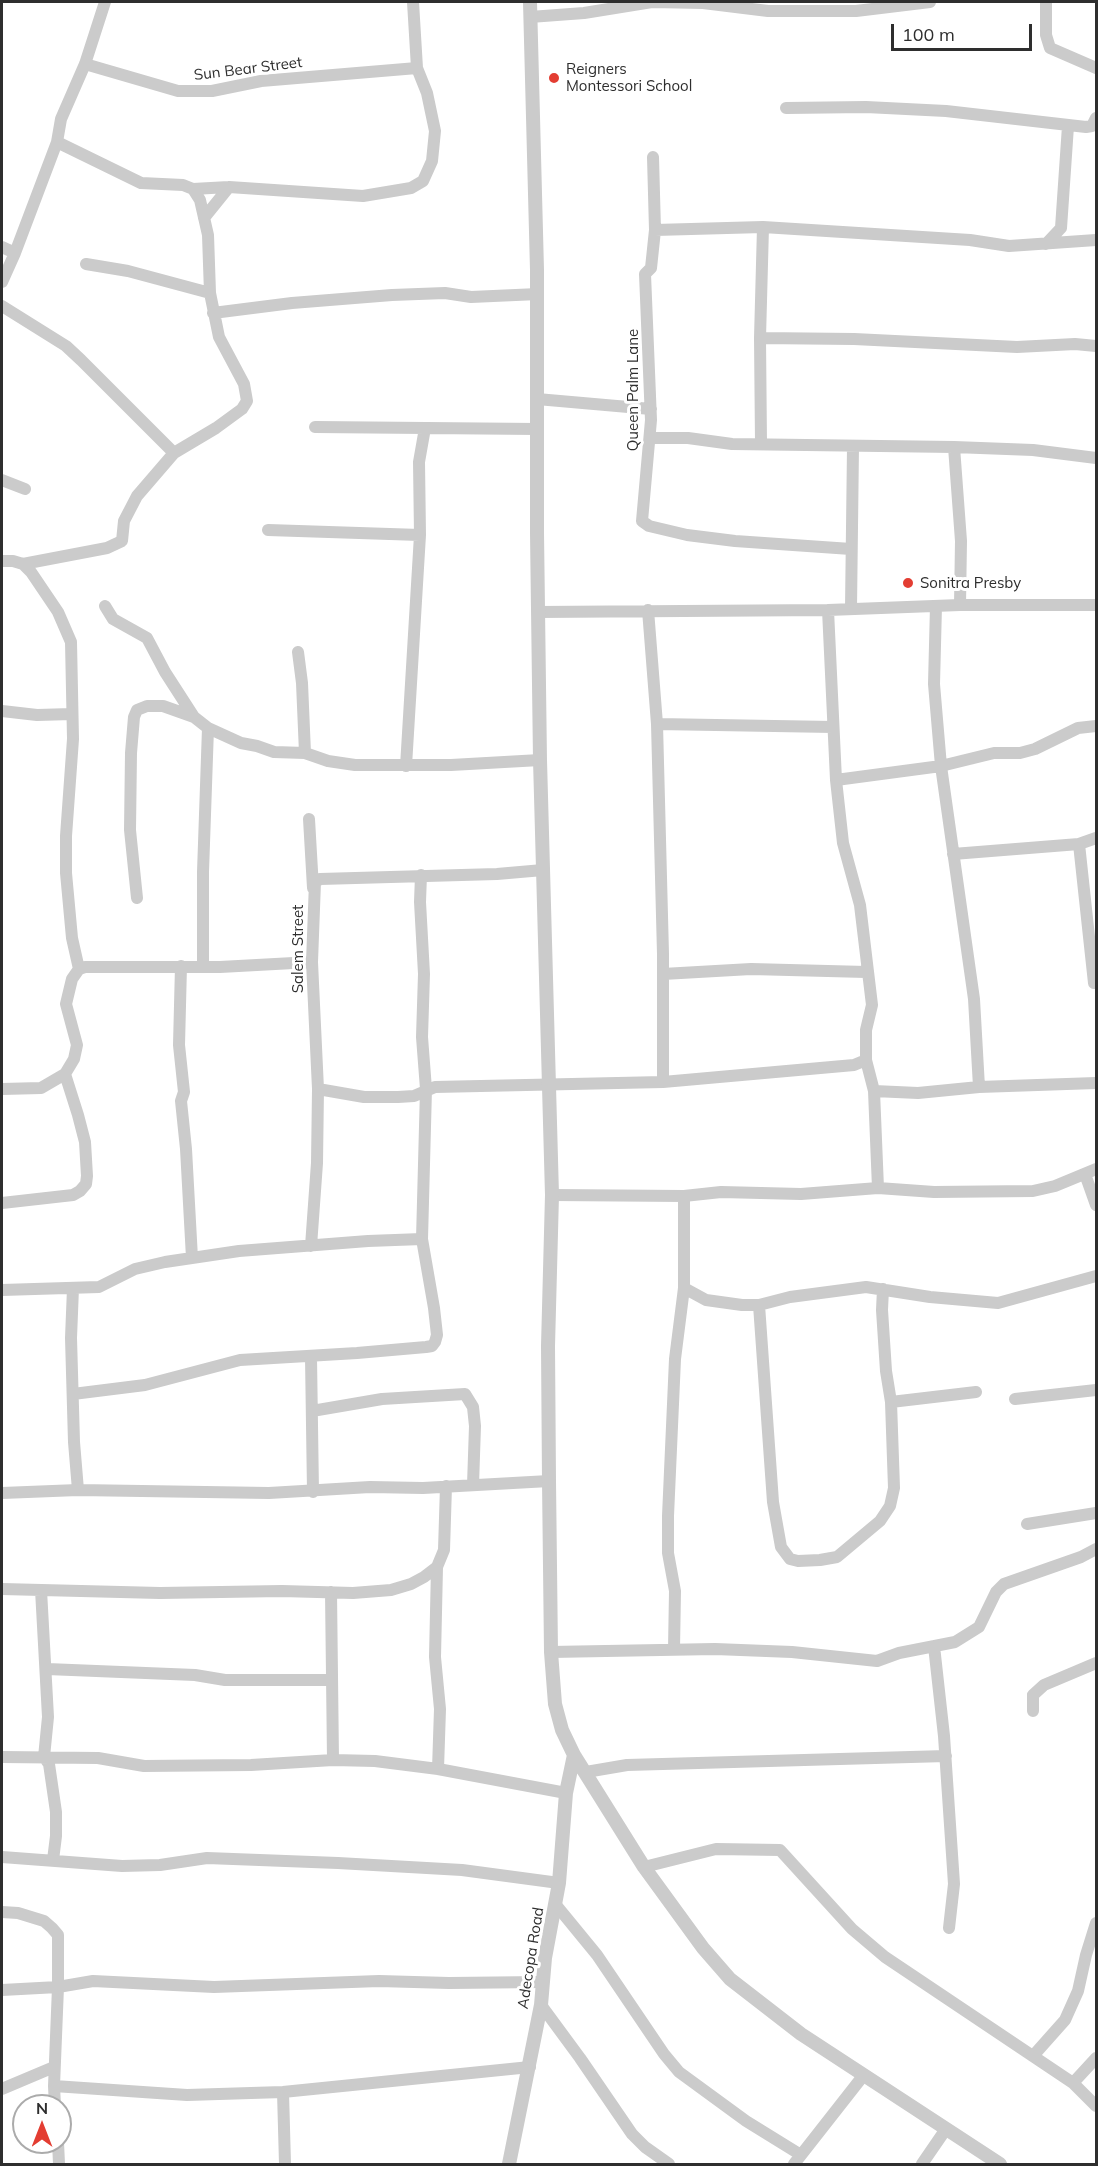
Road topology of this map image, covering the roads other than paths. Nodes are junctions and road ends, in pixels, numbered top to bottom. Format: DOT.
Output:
graph roads {
  1 [pos="105,2"];
  2 [pos="413,2"];
  3 [pos="530,2"];
  4 [pos="652,2"];
  5 [pos="930,2"];
  6 [pos="1046,2"];
  7 [pos="530,17"];
  8 [pos="85,64"];
  9 [pos="417,68"];
  10 [pos="1096,68"];
  11 [pos="786,108"];
  12 [pos="1096,118"];
  13 [pos="1068,126"];
  14 [pos="57,142"];
  15 [pos="653,157"];
  16 [pos="229,187"];
  17 [pos="193,189"];
  18 [pos="204,218"];
  19 [pos="763,227"];
  20 [pos="1061,228"];
  21 [pos="655,230"];
  22 [pos="1096,240"];
  23 [pos="1076,242"];
  24 [pos="1046,244"];
  25 [pos="2,247"];
  26 [pos="15,253"];
  27 [pos="86,264"];
  28 [pos="2,282"];
  29 [pos="210,293"];
  30 [pos="538,294"];
  31 [pos="2,306"];
  32 [pos="213,313"];
  33 [pos="760,338"];
  34 [pos="1096,346"];
  35 [pos="537,399"];
  36 [pos="651,409"];
  37 [pos="315,427"];
  38 [pos="425,428"];
  39 [pos="537,429"];
  40 [pos="650,438"];
  41 [pos="761,443"];
  42 [pos="853,447"];
  43 [pos="954,447"];
  44 [pos="174,453"];
  45 [pos="1096,458"];
  46 [pos="2,480"];
  47 [pos="25,489"];
  48 [pos="267,530"];
  49 [pos="420,535"];
  50 [pos="852,549"];
  51 [pos="2,561"];
  52 [pos="23,564"];
  53 [pos="1096,604"];
  54 [pos="960,605"];
  55 [pos="105,606"];
  56 [pos="936,606"];
  57 [pos="851,608"];
  58 [pos="648,610"];
  59 [pos="828,610"];
  60 [pos="538,612"];
  61 [pos="298,652"];
  62 [pos="2,711"];
  63 [pos="72,714"];
  64 [pos="194,717"];
  65 [pos="657,724"];
  66 [pos="1096,726"];
  67 [pos="833,727"];
  68 [pos="208,728"];
  69 [pos="306,753"];
  70 [pos="540,760"];
  71 [pos="406,766"];
  72 [pos="941,766"];
  73 [pos="836,780"];
  74 [pos="309,819"];
  75 [pos="1096,838"];
  76 [pos="1079,844"];
  77 [pos="953,854"];
  78 [pos="543,870"];
  79 [pos="421,874"];
  80 [pos="314,888"];
  81 [pos="137,898"];
  82 [pos="1094,938"];
  83 [pos="312,962"];
  84 [pos="181,966"];
  85 [pos="203,967"];
  86 [pos="79,969"];
  87 [pos="867,972"];
  88 [pos="663,975"];
  89 [pos="1096,983"];
  90 [pos="866,1060"];
  91 [pos="65,1074"];
  92 [pos="663,1082"];
  93 [pos="1096,1083"];
  94 [pos="550,1085"];
  95 [pos="979,1087"];
  96 [pos="2,1089"];
  97 [pos="318,1089"];
  98 [pos="426,1089"];
  99 [pos="874,1091"];
  100 [pos="1091,1172"];
  101 [pos="878,1188"];
  102 [pos="552,1196"];
  103 [pos="684,1196"];
  104 [pos="2,1203"];
  105 [pos="1096,1205"];
  106 [pos="423,1239"];
  107 [pos="311,1246"];
  108 [pos="192,1258"];
  109 [pos="1096,1276"];
  110 [pos="73,1288"];
  111 [pos="684,1288"];
  112 [pos="883,1289"];
  113 [pos="2,1290"];
  114 [pos="759,1305"];
  115 [pos="311,1357"];
  116 [pos="1096,1390"];
  117 [pos="976,1392"];
  118 [pos="74,1394"];
  119 [pos="1015,1399"];
  120 [pos="891,1402"];
  121 [pos="312,1411"];
  122 [pos="549,1481"];
  123 [pos="473,1485"];
  124 [pos="446,1486"];
  125 [pos="78,1490"];
  126 [pos="313,1492"];
  127 [pos="2,1493"];
  128 [pos="1096,1513"];
  129 [pos="1027,1524"];
  130 [pos="1096,1549"];
  131 [pos="436,1567"];
  132 [pos="2,1589"];
  133 [pos="41,1590"];
  134 [pos="331,1592"];
  135 [pos="934,1646"];
  136 [pos="674,1649"];
  137 [pos="551,1652"];
  138 [pos="1096,1663"];
  139 [pos="47,1669"];
  140 [pos="332,1680"];
  141 [pos="1033,1711"];
  142 [pos="574,1755"];
  143 [pos="946,1756"];
  144 [pos="2,1757"];
  145 [pos="44,1757"];
  146 [pos="333,1760"];
  147 [pos="438,1769"];
  148 [pos="586,1772"];
  149 [pos="566,1793"];
  150 [pos="2,1857"];
  151 [pos="53,1860"];
  152 [pos="644,1867"];
  153 [pos="559,1883"];
  154 [pos="556,1905"];
  155 [pos="2,1912"];
  156 [pos="1096,1923"];
  157 [pos="949,1928"];
  158 [pos="1092,1954"];
  159 [pos="542,1982"];
  160 [pos="58,1987"];
  161 [pos="2,1990"];
  162 [pos="541,2005"];
  163 [pos="1034,2056"];
  164 [pos="1096,2058"];
  165 [pos="54,2067"];
  166 [pos="530,2067"];
  167 [pos="863,2076"];
  168 [pos="1073,2083"];
  169 [pos="54,2086"];
  170 [pos="2,2089"];
  171 [pos="283,2092"];
  172 [pos="54,2094"];
  173 [pos="1096,2106"];
  174 [pos="946,2129"];
  175 [pos="798,2160"];
  176 [pos="285,2164"];
  177 [pos="509,2164"];
  178 [pos="669,2164"];
  179 [pos="922,2164"];
  180 [pos="1000,2164"];
  1 -- 8 [label="street"];
  2 -- 9 [label="street"];
  3 -- 7 [label="street"];
  4 -- 5 [label="street"];
  4 -- 7 [label="street"];
  6 -- 10 [label="street"];
  7 -- 30 [label="street"];
  8 -- 9 [label="street, Sun Bear Street"];
  8 -- 14 [label="street"];
  9 -- 16 [label="street"];
  11 -- 13 [label="street"];
  12 -- 13 [label="street"];
  13 -- 20 [label="street"];
  14 -- 17 [label="street"];
  14 -- 26 [label="street"];
  15 -- 21 [label="street, Queen Palm Lane"];
  16 -- 17 [label="street"];
  16 -- 18 [label="street"];
  17 -- 18 [label="street"];
  18 -- 29 [label="street"];
  19 -- 21 [label="street"];
  19 -- 24 [label="street"];
  19 -- 33 [label="street"];
  20 -- 23 [label="street"];
  20 -- 24 [label="street"];
  21 -- 36 [label="street, Queen Palm Lane"];
  22 -- 23 [label="street"];
  23 -- 24 [label="street"];
  25 -- 26 [label="street"];
  26 -- 28 [label="street"];
  27 -- 29 [label="street"];
  29 -- 32 [label="street"];
  30 -- 32 [label="street"];
  30 -- 35 [label="street"];
  31 -- 44 [label="street"];
  32 -- 44 [label="street"];
  33 -- 34 [label="street"];
  33 -- 41 [label="street"];
  35 -- 36 [label="street"];
  35 -- 39 [label="street"];
  36 -- 40 [label="street, Queen Palm Lane"];
  37 -- 38 [label="street"];
  38 -- 39 [label="street"];
  38 -- 49 [label="street"];
  39 -- 60 [label="street"];
  40 -- 41 [label="street"];
  40 -- 50 [label="street, Queen Palm Lane"];
  41 -- 42 [label="street"];
  42 -- 43 [label="street"];
  42 -- 50 [label="street"];
  43 -- 45 [label="street"];
  43 -- 54 [label="street"];
  44 -- 52 [label="street"];
  46 -- 47 [label="street"];
  48 -- 49 [label="street"];
  49 -- 71 [label="street"];
  50 -- 57 [label="street"];
  51 -- 52 [label="street"];
  52 -- 63 [label="street"];
  53 -- 54 [label="street"];
  54 -- 56 [label="street"];
  55 -- 64 [label="street"];
  56 -- 57 [label="street"];
  56 -- 72 [label="street"];
  57 -- 59 [label="street"];
  58 -- 59 [label="street"];
  58 -- 60 [label="street"];
  58 -- 65 [label="street"];
  59 -- 67 [label="street"];
  60 -- 70 [label="street"];
  61 -- 69 [label="street"];
  62 -- 63 [label="street"];
  63 -- 86 [label="street"];
  64 -- 68 [label="street"];
  64 -- 81 [label="street"];
  65 -- 67 [label="street"];
  65 -- 88 [label="street"];
  66 -- 72 [label="street"];
  67 -- 73 [label="street"];
  68 -- 69 [label="street"];
  68 -- 85 [label="street"];
  69 -- 71 [label="street"];
  70 -- 71 [label="street"];
  70 -- 78 [label="street"];
  72 -- 73 [label="street"];
  72 -- 77 [label="street"];
  73 -- 87 [label="street"];
  74 -- 80 [label="street"];
  75 -- 76 [label="street"];
  76 -- 77 [label="street"];
  76 -- 82 [label="street"];
  77 -- 95 [label="street"];
  78 -- 79 [label="street, Salem Street"];
  78 -- 94 [label="street"];
  79 -- 80 [label="street, Salem Street"];
  79 -- 98 [label="street"];
  80 -- 83 [label="street, Salem Street"];
  82 -- 89 [label="street"];
  83 -- 85 [label="street"];
  83 -- 97 [label="street, Salem Street"];
  84 -- 85 [label="street"];
  84 -- 86 [label="street"];
  84 -- 108 [label="street"];
  86 -- 91 [label="street"];
  87 -- 88 [label="street"];
  87 -- 90 [label="street"];
  88 -- 92 [label="street"];
  90 -- 92 [label="street"];
  90 -- 99 [label="street"];
  91 -- 96 [label="street"];
  91 -- 104 [label="street"];
  92 -- 94 [label="street"];
  93 -- 95 [label="street"];
  94 -- 98 [label="street"];
  94 -- 102 [label="street"];
  95 -- 99 [label="street"];
  97 -- 98 [label="street"];
  97 -- 107 [label="street, Salem Street"];
  98 -- 106 [label="street"];
  99 -- 101 [label="street"];
  100 -- 101 [label="street"];
  100 -- 105 [label="street"];
  101 -- 103 [label="street"];
  102 -- 103 [label="street"];
  102 -- 122 [label="street"];
  103 -- 111 [label="street"];
  106 -- 107 [label="street"];
  106 -- 115 [label="street"];
  107 -- 108 [label="street"];
  108 -- 110 [label="street"];
  109 -- 112 [label="street"];
  110 -- 113 [label="street"];
  110 -- 118 [label="street"];
  111 -- 114 [label="street"];
  111 -- 136 [label="street"];
  112 -- 114 [label="street"];
  112 -- 120 [label="street"];
  114 -- 120 [label="street"];
  115 -- 118 [label="street"];
  115 -- 121 [label="street"];
  116 -- 119 [label="street"];
  117 -- 120 [label="street"];
  118 -- 125 [label="street"];
  121 -- 123 [label="street"];
  121 -- 126 [label="street"];
  122 -- 123 [label="street"];
  122 -- 137 [label="street"];
  123 -- 124 [label="street"];
  124 -- 126 [label="street"];
  124 -- 131 [label="street"];
  125 -- 126 [label="street"];
  125 -- 127 [label="street"];
  128 -- 129 [label="street"];
  130 -- 135 [label="street"];
  131 -- 134 [label="street"];
  131 -- 147 [label="street"];
  132 -- 133 [label="street"];
  133 -- 134 [label="street"];
  133 -- 139 [label="street"];
  134 -- 140 [label="street"];
  135 -- 136 [label="street"];
  135 -- 143 [label="street"];
  136 -- 137 [label="street"];
  137 -- 142 [label="street"];
  138 -- 141 [label="street"];
  139 -- 140 [label="street"];
  139 -- 145 [label="street"];
  140 -- 146 [label="street"];
  142 -- 148 [label="street"];
  142 -- 149 [label="street, Adecopa Road"];
  143 -- 148 [label="street"];
  143 -- 157 [label="street"];
  144 -- 145 [label="street"];
  145 -- 146 [label="street"];
  145 -- 151 [label="street"];
  146 -- 147 [label="street"];
  147 -- 149 [label="street"];
  148 -- 152 [label="street"];
  149 -- 153 [label="street, Adecopa Road"];
  150 -- 151 [label="street"];
  151 -- 153 [label="street"];
  152 -- 163 [label="street"];
  152 -- 167 [label="street"];
  153 -- 154 [label="street, Adecopa Road"];
  154 -- 159 [label="street, Adecopa Road"];
  154 -- 175 [label="street"];
  155 -- 160 [label="street"];
  156 -- 158 [label="street"];
  158 -- 163 [label="street"];
  159 -- 160 [label="street"];
  159 -- 162 [label="street, Adecopa Road"];
  160 -- 161 [label="street"];
  160 -- 165 [label="street"];
  162 -- 166 [label="street, Adecopa Road"];
  162 -- 178 [label="street"];
  163 -- 168 [label="street"];
  164 -- 168 [label="street"];
  165 -- 169 [label="street"];
  165 -- 170 [label="street"];
  166 -- 171 [label="street"];
  166 -- 177 [label="street, Adecopa Road"];
  167 -- 174 [label="street"];
  167 -- 175 [label="street"];
  168 -- 173 [label="street"];
  169 -- 171 [label="street"];
  169 -- 172 [label="street"];
  171 -- 176 [label="street"];
  174 -- 179 [label="street"];
  174 -- 180 [label="street"];
}
